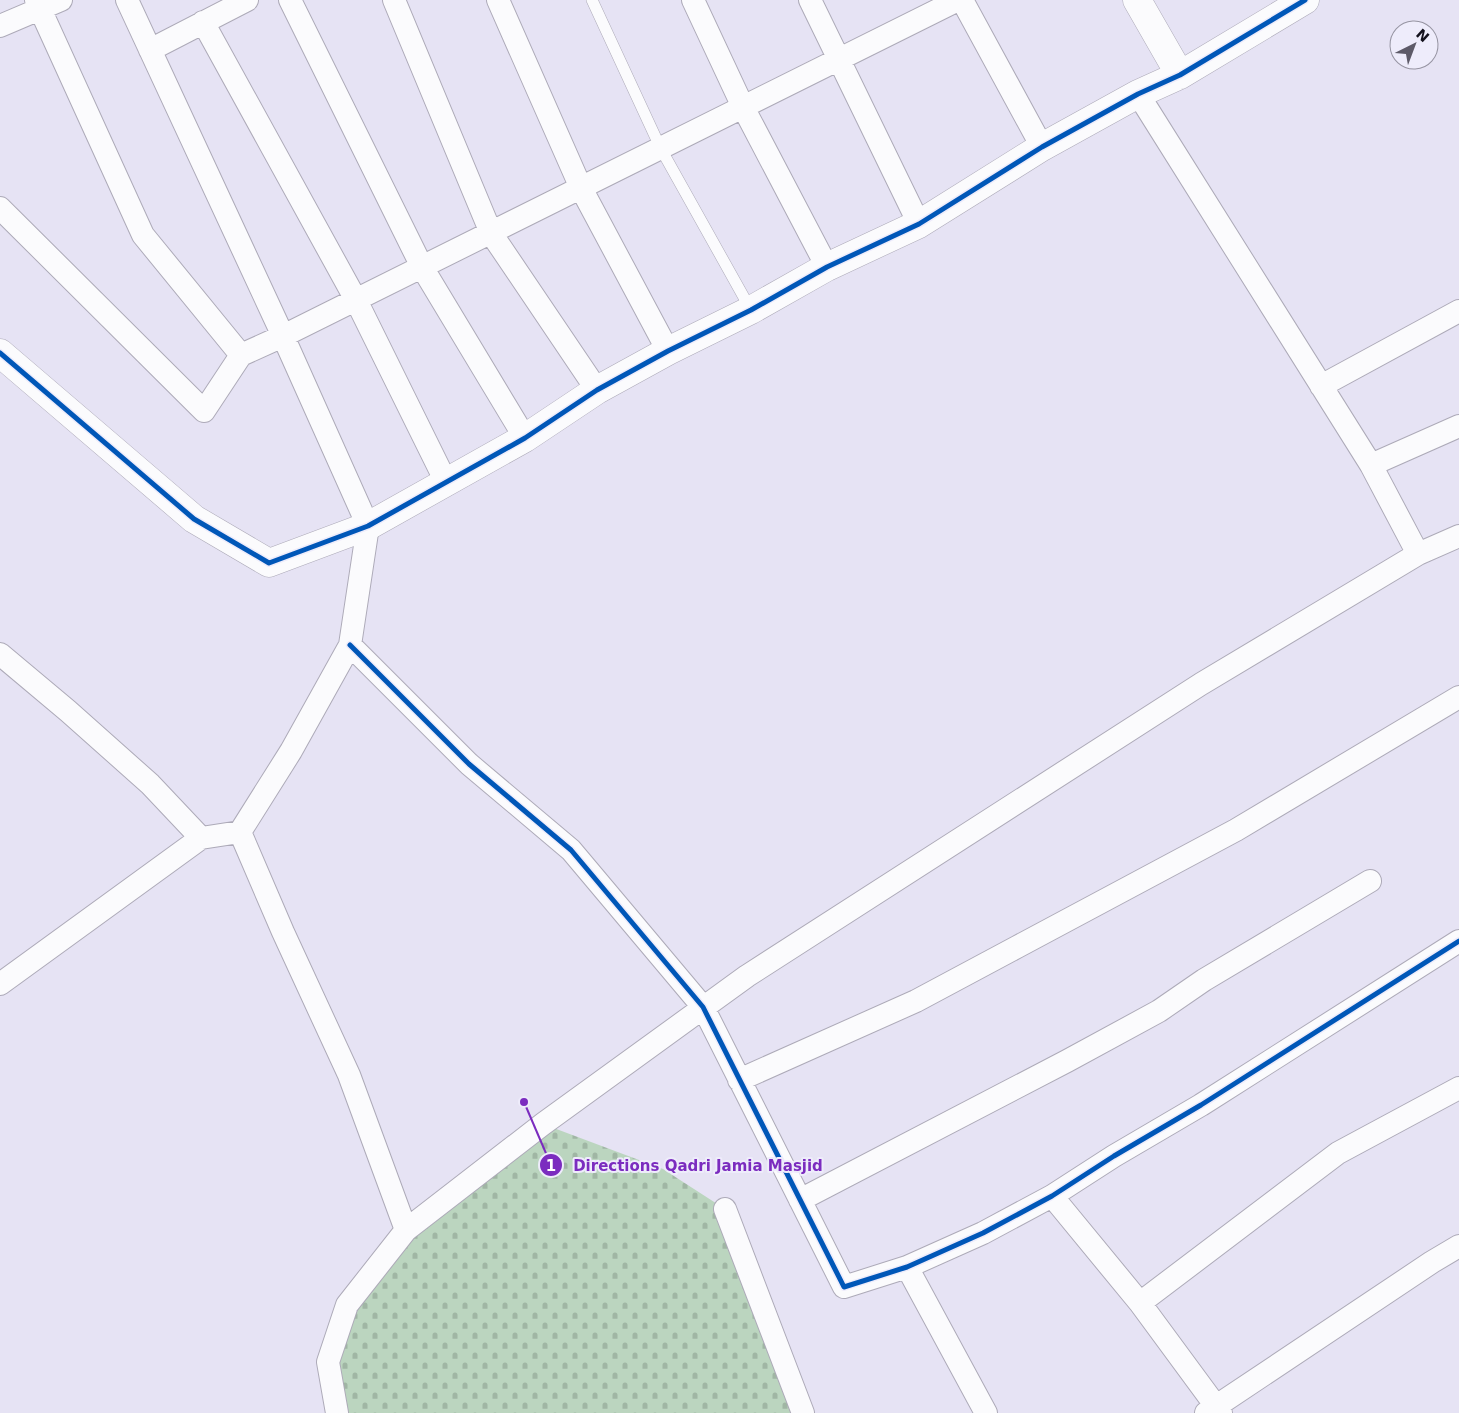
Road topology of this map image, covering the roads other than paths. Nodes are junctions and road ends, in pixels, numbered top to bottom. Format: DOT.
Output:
graph roads {
  1 [pos="61,0"];
  2 [pos="127,0"];
  3 [pos="247,0"];
  4 [pos="290,0"];
  5 [pos="394,0"];
  6 [pos="498,0"];
  7 [pos="592,0"];
  8 [pos="693,0"];
  9 [pos="810,0"];
  10 [pos="958,0"];
  11 [pos="962,0"];
  12 [pos="1137,0"];
  13 [pos="1305,0"];
  14 [pos="38,5"];
  15 [pos="203,22"];
  16 [pos="0,26"];
  17 [pos="150,50"];
  18 [pos="839,60"];
  19 [pos="1180,75"];
  20 [pos="1138,94"];
  21 [pos="743,107"];
  22 [pos="1042,147"];
  23 [pos="661,149"];
  24 [pos="581,188"];
  25 [pos="0,208"];
  26 [pos="919,224"];
  27 [pos="491,233"];
  28 [pos="422,267"];
  29 [pos="826,267"];
  30 [pos="356,300"];
  31 [pos="751,310"];
  32 [pos="1459,311"];
  33 [pos="283,336"];
  34 [pos="668,351"];
  35 [pos="0,353"];
  36 [pos="241,355"];
  37 [pos="1321,386"];
  38 [pos="597,390"];
  39 [pos="1459,426"];
  40 [pos="525,438"];
  41 [pos="1370,465"];
  42 [pos="446,482"];
  43 [pos="368,526"];
  44 [pos="1459,536"];
  45 [pos="1418,554"];
  46 [pos="350,646"];
  47 [pos="0,654"];
  48 [pos="1459,696"];
  49 [pos="240,832"];
  50 [pos="201,838"];
  51 [pos="1370,881"];
  52 [pos="1459,941"];
  53 [pos="0,984"];
  54 [pos="703,1007"];
  55 [pos="739,1080"];
  56 [pos="1459,1088"];
  57 [pos="1052,1196"];
  58 [pos="800,1200"];
  59 [pos="725,1209"];
  60 [pos="406,1230"];
  61 [pos="1459,1246"];
  62 [pos="907,1267"];
  63 [pos="1140,1303"];
  64 [pos="1214,1411"];
  65 [pos="337,1413"];
  66 [pos="803,1413"];
  67 [pos="986,1413"];
  1 -- 14 [label="street"];
  2 -- 17 [label="street"];
  3 -- 15 [label="street"];
  4 -- 28 [label="street"];
  5 -- 27 [label="street"];
  6 -- 24 [label="street"];
  7 -- 23 [label="lane"];
  8 -- 21 [label="street"];
  9 -- 18 [label="street"];
  10 -- 18 [label="street"];
  11 -- 22 [label="street"];
  12 -- 19 [label="street"];
  13 -- 19 [label="street"];
  14 -- 16 [label="street"];
  14 -- 36 [label="street"];
  15 -- 17 [label="street"];
  15 -- 30 [label="street"];
  17 -- 33 [label="street"];
  18 -- 21 [label="street"];
  18 -- 26 [label="street"];
  19 -- 20 [label="street"];
  20 -- 22 [label="street"];
  20 -- 37 [label="street"];
  21 -- 23 [label="street"];
  21 -- 29 [label="street"];
  22 -- 26 [label="street"];
  23 -- 24 [label="street"];
  23 -- 31 [label="lane"];
  24 -- 27 [label="street"];
  24 -- 34 [label="street"];
  25 -- 36 [label="street"];
  26 -- 29 [label="street"];
  27 -- 28 [label="street"];
  27 -- 38 [label="street"];
  28 -- 30 [label="street"];
  28 -- 40 [label="street"];
  29 -- 31 [label="street"];
  30 -- 33 [label="street"];
  30 -- 42 [label="street"];
  31 -- 34 [label="street"];
  32 -- 37 [label="street"];
  33 -- 36 [label="street"];
  33 -- 43 [label="street"];
  34 -- 38 [label="street"];
  35 -- 43 [label="street"];
  37 -- 41 [label="street"];
  38 -- 40 [label="street"];
  39 -- 41 [label="street"];
  40 -- 42 [label="street"];
  41 -- 45 [label="street"];
  42 -- 43 [label="street"];
  43 -- 46 [label="street"];
  44 -- 45 [label="street"];
  45 -- 54 [label="street"];
  46 -- 49 [label="street"];
  46 -- 54 [label="street"];
  47 -- 50 [label="street"];
  48 -- 55 [label="street"];
  49 -- 50 [label="street"];
  49 -- 60 [label="street"];
  50 -- 53 [label="street"];
  51 -- 58 [label="street"];
  52 -- 57 [label="street"];
  54 -- 55 [label="street"];
  54 -- 60 [label="street"];
  55 -- 58 [label="street"];
  56 -- 63 [label="street"];
  57 -- 62 [label="street"];
  57 -- 63 [label="street"];
  58 -- 62 [label="street"];
  59 -- 66 [label="street"];
  60 -- 65 [label="street"];
  61 -- 64 [label="street"];
  62 -- 67 [label="street"];
  63 -- 64 [label="street"];
}
